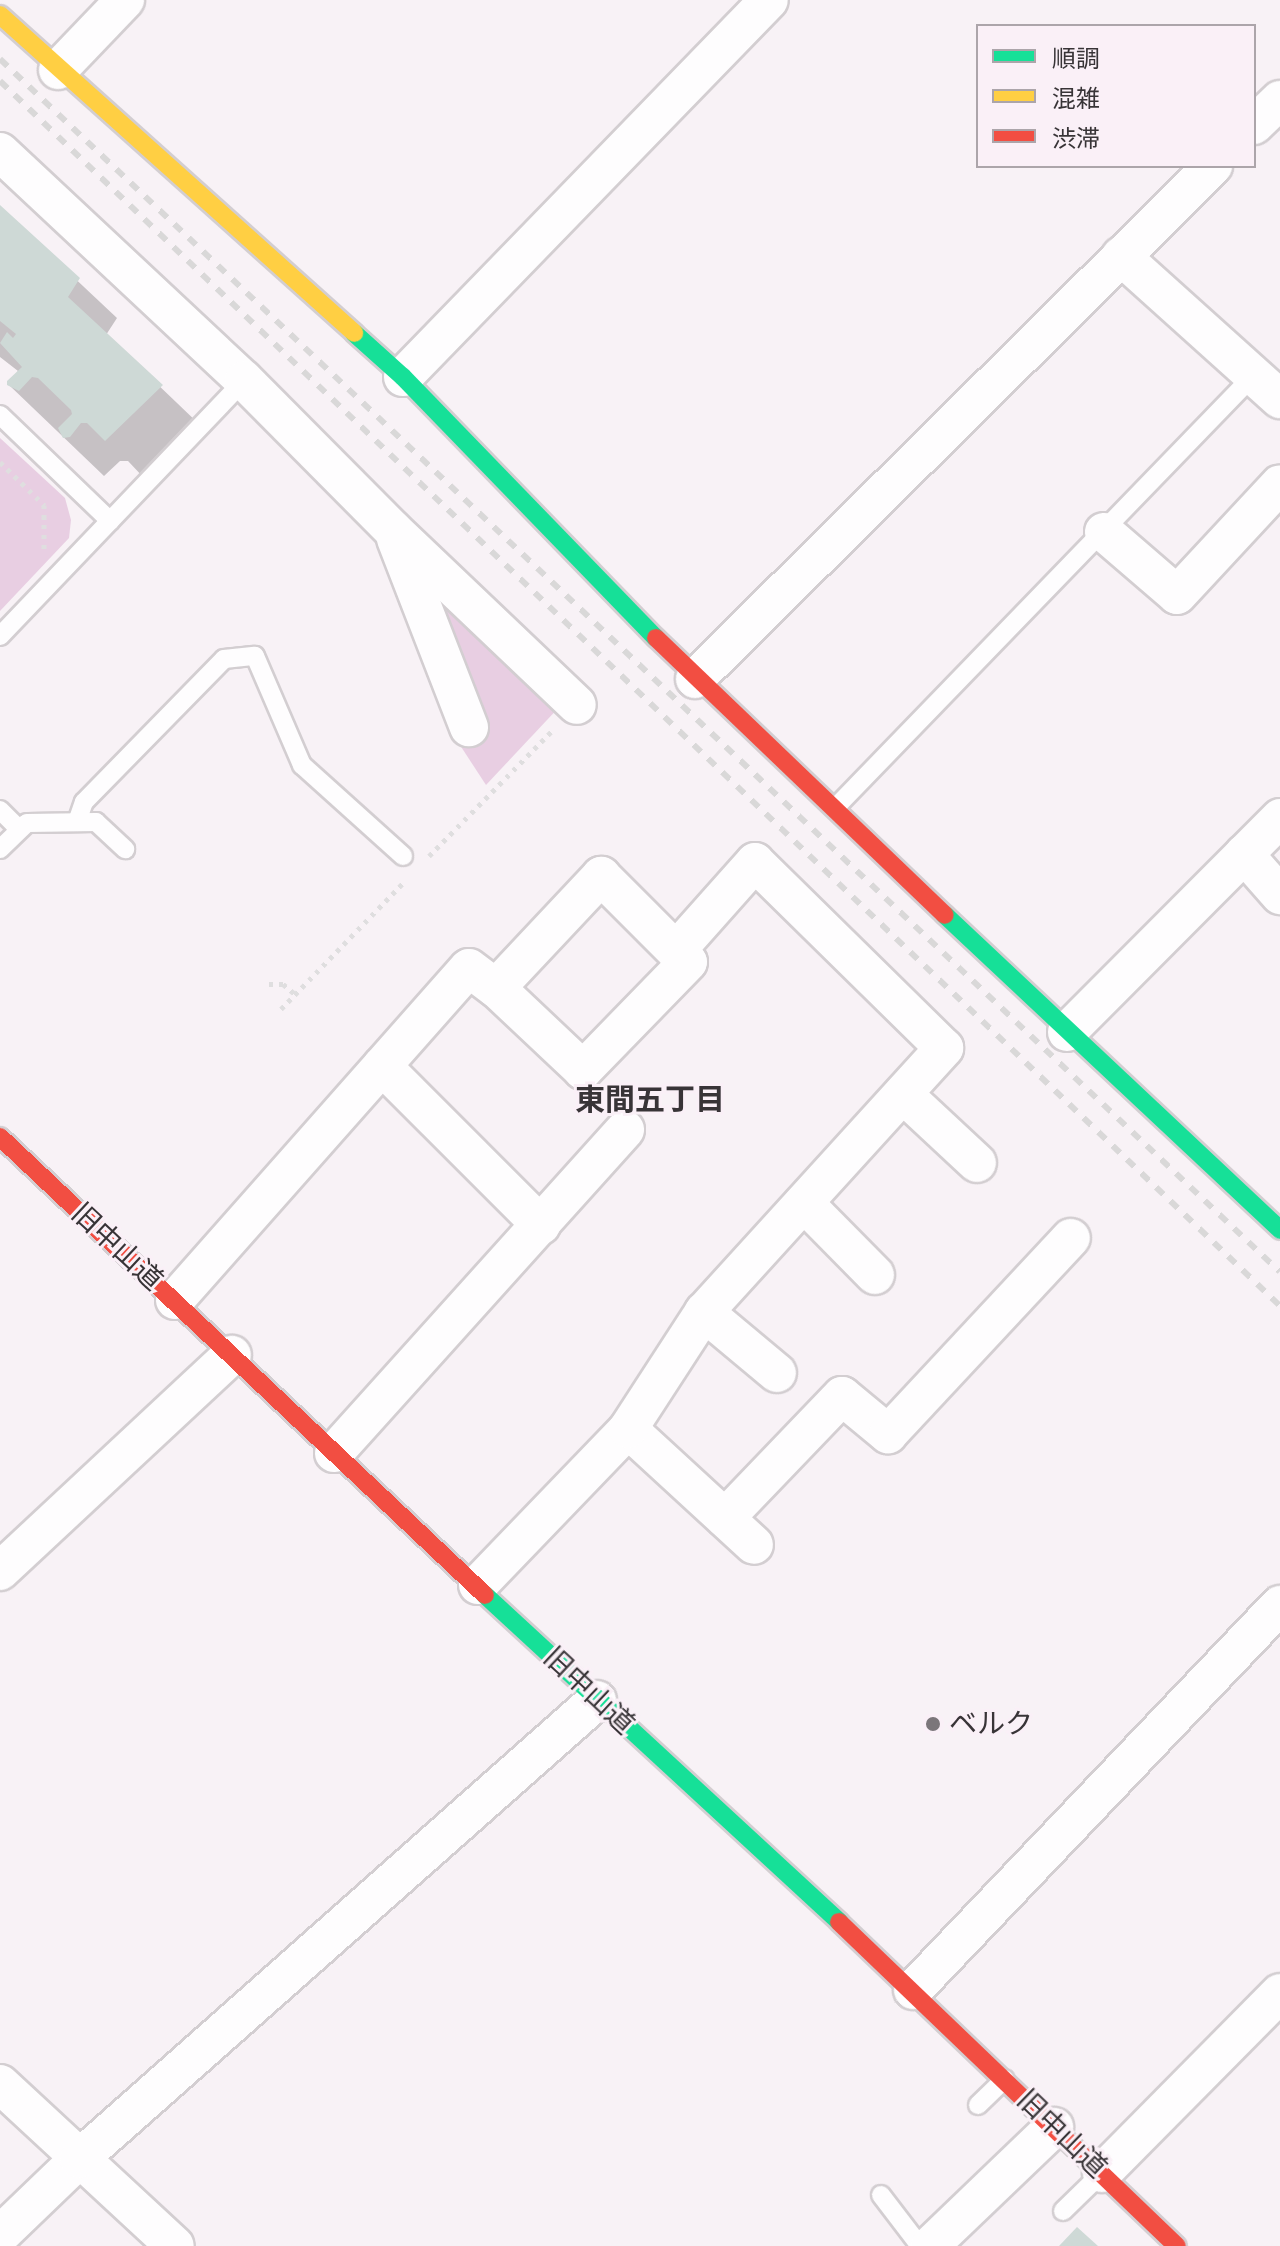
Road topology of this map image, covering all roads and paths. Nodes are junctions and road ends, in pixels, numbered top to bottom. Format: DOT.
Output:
graph roads {
  1 [pos="125,0"];
  2 [pos="769,0"];
  3 [pos="0,15"];
  4 [pos="58,70"];
  5 [pos="1280,100"];
  6 [pos="1256,123"];
  7 [pos="0,152"];
  8 [pos="1211,168"];
  9 [pos="1121,256"];
  10 [pos="403,377"];
  11 [pos="1266,387"];
  12 [pos="231,394"];
  13 [pos="0,415"];
  14 [pos="0,462"];
  15 [pos="1280,484"];
  16 [pos="56,518"];
  17 [pos="44,520"];
  18 [pos="110,521"];
  19 [pos="392,529"];
  20 [pos="1104,532"];
  21 [pos="36,559"];
  22 [pos="0,636"];
  23 [pos="695,679"];
  24 [pos="577,705"];
  25 [pos="469,727"];
  26 [pos="835,808"];
  27 [pos="0,810"];
  28 [pos="1280,818"];
  29 [pos="77,822"];
  30 [pos="19,829"];
  31 [pos="0,849"];
  32 [pos="125,849"];
  33 [pos="1244,854"];
  34 [pos="403,856"];
  35 [pos="1280,895"];
  36 [pos="676,951"];
  37 [pos="269,984"];
  38 [pos="496,988"];
  39 [pos="295,994"];
  40 [pos="1067,1032"];
  41 [pos="382,1066"];
  42 [pos="903,1094"];
  43 [pos="625,1130"];
  44 [pos="0,1137"];
  45 [pos="977,1163"];
  46 [pos="804,1203"];
  47 [pos="541,1225"];
  48 [pos="1280,1230"];
  49 [pos="1071,1238"];
  50 [pos="875,1275"];
  51 [pos="175,1300"];
  52 [pos="704,1312"];
  53 [pos="232,1355"];
  54 [pos="777,1373"];
  55 [pos="628,1429"];
  56 [pos="334,1453"];
  57 [pos="725,1518"];
  58 [pos="754,1545"];
  59 [pos="0,1571"];
  60 [pos="478,1585"];
  61 [pos="1280,1605"];
  62 [pos="597,1700"];
  63 [pos="913,1990"];
  64 [pos="1280,1993"];
  65 [pos="1005,2079"];
  66 [pos="0,2084"];
  67 [pos="978,2105"];
  68 [pos="1054,2127"];
  69 [pos="79,2159"];
  70 [pos="1102,2173"];
  71 [pos="881,2195"];
  72 [pos="1063,2211"];
  73 [pos="0,2235"];
  74 [pos="175,2246"];
  75 [pos="920,2246"];
  76 [pos="930,2246"];
  77 [pos="1177,2246"];
  1 -- 4 [label="street"];
  2 -- 10 [label="street"];
  3 -- 4 [label="street"];
  4 -- 10 [label="street"];
  5 -- 6 [label="street"];
  7 -- 19 [label="street"];
  8 -- 9 [label="street"];
  9 -- 11 [label="street"];
  9 -- 23 [label="street"];
  10 -- 23 [label="street"];
  11 -- 20 [label="lane"];
  12 -- 18 [label="lane"];
  13 -- 18 [label="lane"];
  14 -- 17 [label="path"];
  15 -- 20 [label="street"];
  16 -- 17 [label="path"];
  17 -- 21 [label="path"];
  18 -- 22 [label="lane"];
  19 -- 24 [label="street"];
  19 -- 25 [label="street"];
  20 -- 26 [label="lane"];
  23 -- 26 [label="street"];
  26 -- 40 [label="street"];
  27 -- 30 [label="lane"];
  28 -- 33 [label="street"];
  29 -- 30 [label="lane"];
  29 -- 32 [label="lane"];
  29 -- 34 [label="lane"];
  30 -- 31 [label="lane"];
  33 -- 35 [label="street"];
  33 -- 40 [label="street"];
  36 -- 38 [label="street"];
  36 -- 38 [label="street"];
  36 -- 42 [label="street"];
  37 -- 39 [label="path"];
  38 -- 41 [label="street"];
  40 -- 48 [label="street"];
  41 -- 47 [label="street"];
  41 -- 51 [label="street"];
  42 -- 45 [label="street"];
  42 -- 46 [label="street"];
  43 -- 47 [label="street"];
  44 -- 51 [label="street, 旧中山道"];
  46 -- 50 [label="street"];
  46 -- 52 [label="street"];
  47 -- 56 [label="street"];
  49 -- 57 [label="street"];
  51 -- 53 [label="street, 旧中山道"];
  52 -- 54 [label="street"];
  52 -- 55 [label="street"];
  53 -- 56 [label="street, 旧中山道"];
  53 -- 59 [label="street"];
  55 -- 57 [label="street"];
  55 -- 60 [label="street"];
  56 -- 60 [label="street, 旧中山道"];
  57 -- 58 [label="street"];
  60 -- 62 [label="street, 旧中山道"];
  61 -- 63 [label="street"];
  62 -- 63 [label="street, 旧中山道"];
  62 -- 69 [label="street"];
  63 -- 65 [label="street, 旧中山道"];
  64 -- 70 [label="street"];
  65 -- 67 [label="lane"];
  65 -- 68 [label="street, 旧中山道"];
  66 -- 69 [label="street"];
  68 -- 70 [label="street, 旧中山道"];
  68 -- 76 [label="street"];
  69 -- 73 [label="street"];
  69 -- 74 [label="street"];
  70 -- 72 [label="lane"];
  70 -- 77 [label="street, 旧中山道"];
  71 -- 75 [label="lane"];
}
